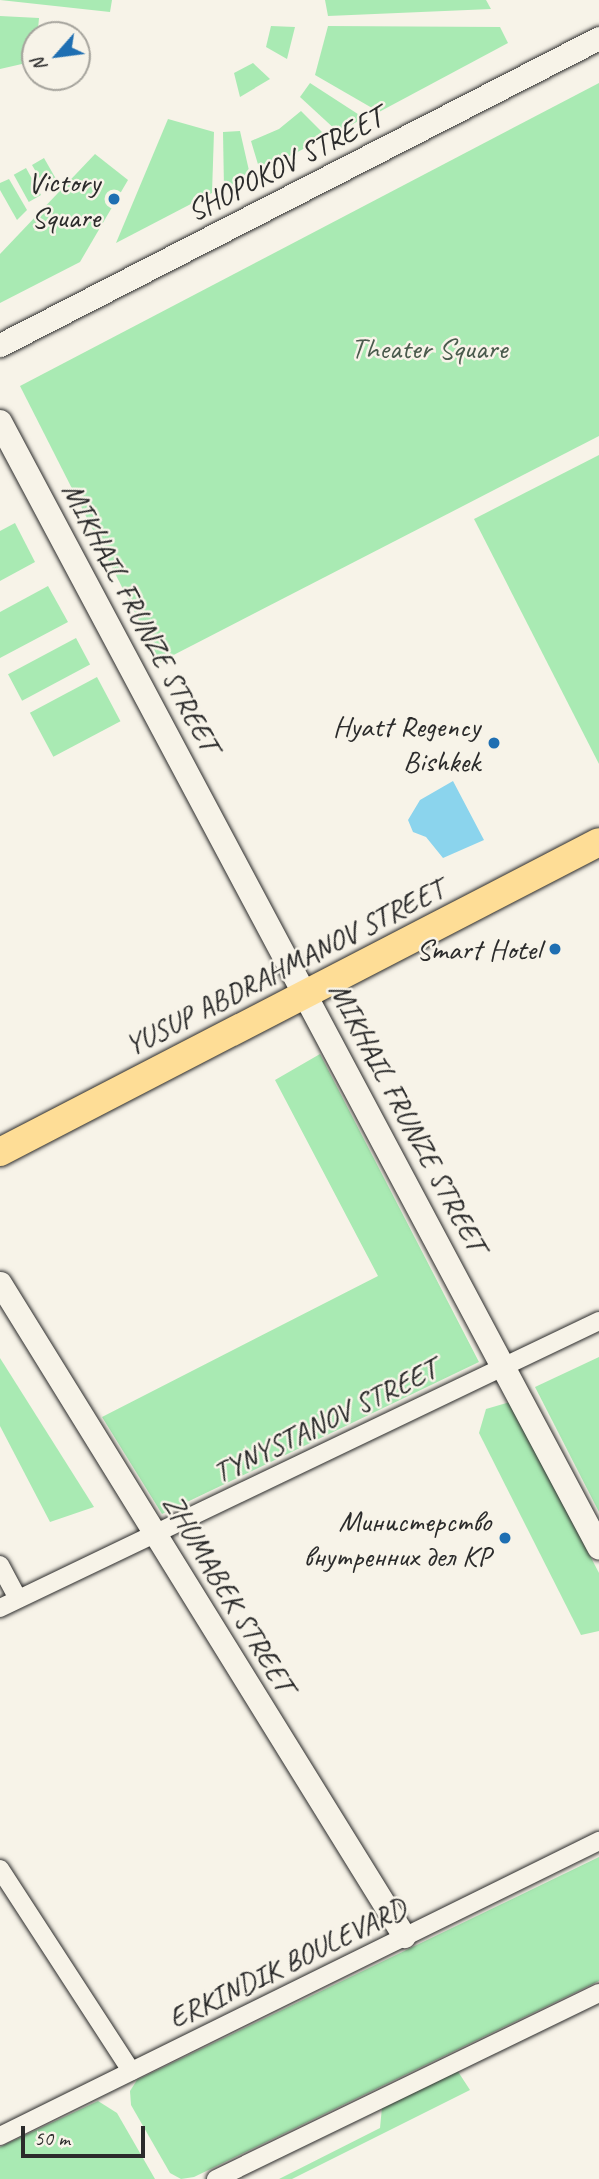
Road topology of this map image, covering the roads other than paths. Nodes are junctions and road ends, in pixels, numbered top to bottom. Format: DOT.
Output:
graph roads {
  1 [pos="599,38"];
  2 [pos="0,345"];
  3 [pos="0,422"];
  4 [pos="599,842"];
  5 [pos="307,992"];
  6 [pos="0,1152"];
  7 [pos="0,1283"];
  8 [pos="599,1321"];
  9 [pos="504,1365"];
  10 [pos="155,1536"];
  11 [pos="599,1547"];
  12 [pos="0,1565"];
  13 [pos="18,1599"];
  14 [pos="0,1608"];
  15 [pos="599,1841"];
  16 [pos="0,1869"];
  17 [pos="404,1936"];
  18 [pos="599,1993"];
  19 [pos="131,2071"];
  20 [pos="0,2136"];
  21 [pos="216,2179"];
  1 -- 2 [label="street, SHOPOKOV STREET"];
  3 -- 5 [label="main road, MIKHAIL FRUNZE STREET"];
  4 -- 5 [label="main road, YUSUP ABDRAHMANOV STREET"];
  5 -- 6 [label="main road, YUSUP ABDRAHMANOV STREET"];
  5 -- 9 [label="main road, MIKHAIL FRUNZE STREET"];
  7 -- 10 [label="street, ZHUMABEK STREET"];
  8 -- 9 [label="street, TYNYSTANOV STREET"];
  9 -- 10 [label="street, TYNYSTANOV STREET"];
  9 -- 11 [label="main road, MIKHAIL FRUNZE STREET"];
  10 -- 13 [label="street, TYNYSTANOV STREET"];
  10 -- 17 [label="street, ZHUMABEK STREET"];
  12 -- 13 [label="street"];
  13 -- 14 [label="street, TYNYSTANOV STREET"];
  15 -- 17 [label="street, ERKINDIK BOULEVARD"];
  16 -- 19 [label="street"];
  17 -- 19 [label="street, ERKINDIK BOULEVARD"];
  18 -- 21 [label="street"];
  19 -- 20 [label="street, ERKINDIK BOULEVARD"];
}
